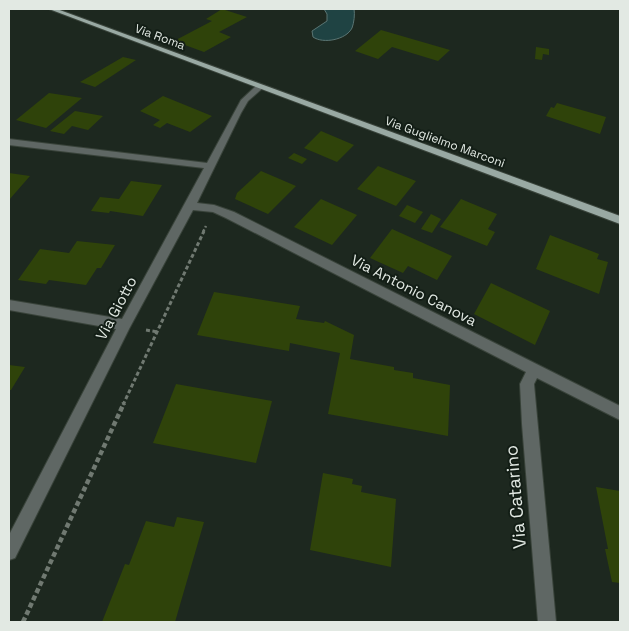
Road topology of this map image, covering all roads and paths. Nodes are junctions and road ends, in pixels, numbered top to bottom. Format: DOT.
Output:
graph roads {
  1 [pos="52,9"];
  2 [pos="261,86"];
  3 [pos="9,142"];
  4 [pos="210,166"];
  5 [pos="190,206"];
  6 [pos="620,220"];
  7 [pos="206,226"];
  8 [pos="9,305"];
  9 [pos="125,325"];
  10 [pos="534,369"];
  11 [pos="620,413"];
  12 [pos="9,552"];
  13 [pos="23,622"];
  14 [pos="547,622"];
  1 -- 2 [label="main road, Via Roma"];
  2 -- 4 [label="street, Via Giotto"];
  2 -- 6 [label="main road, Via Guglielmo Marconi"];
  3 -- 4 [label="street"];
  4 -- 5 [label="street, Via Giotto"];
  5 -- 9 [label="street, Via Giotto"];
  5 -- 10 [label="street, Via Antonio Canova"];
  7 -- 13 [label="path"];
  8 -- 9 [label="street"];
  9 -- 12 [label="street, Via Giotto"];
  10 -- 11 [label="street, Via Antonio Canova"];
  10 -- 14 [label="street, Via Catarino"];
}
